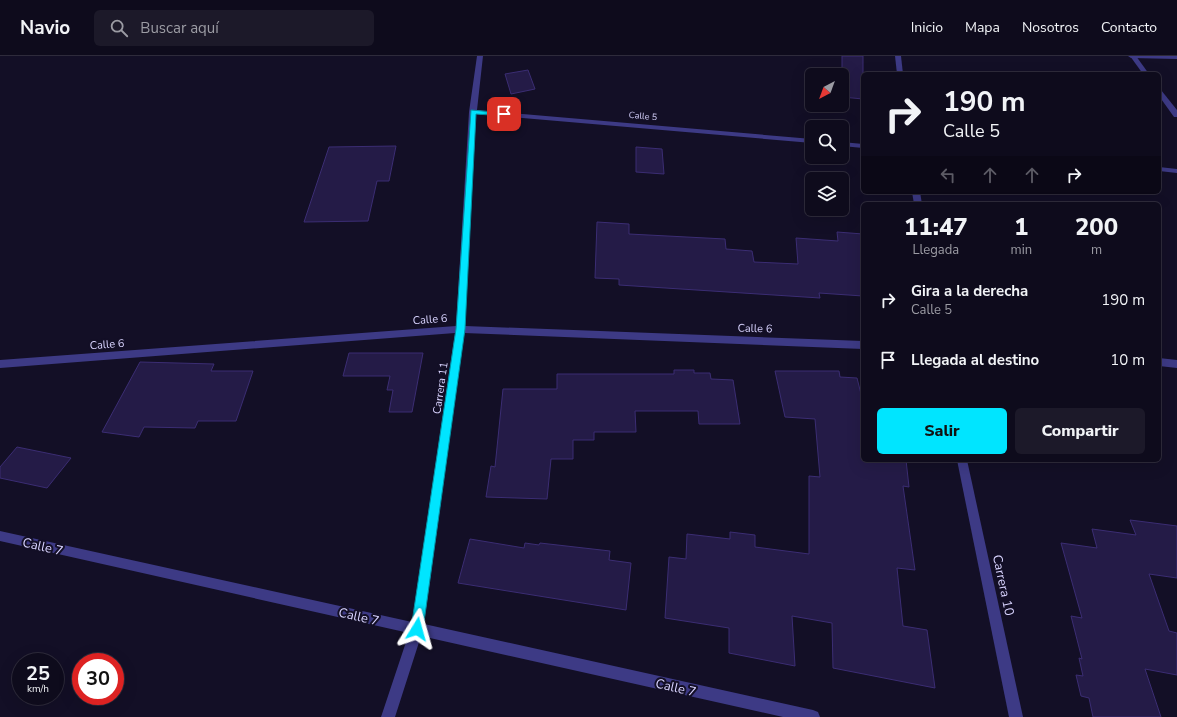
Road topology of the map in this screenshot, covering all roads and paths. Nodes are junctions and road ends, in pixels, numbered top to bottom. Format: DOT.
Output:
graph roads {
  1 [pos="480,56"];
  2 [pos="898,56"];
  3 [pos="1132,56"];
  4 [pos="1177,57"];
  5 [pos="900,72"];
  6 [pos="1144,72"];
  7 [pos="1161,94"];
  8 [pos="473,112"];
  9 [pos="1177,115"];
  10 [pos="805,140"];
  11 [pos="849,145"];
  12 [pos="861,146"];
  13 [pos="1161,169"];
  14 [pos="1177,171"];
  15 [pos="460,329"];
  16 [pos="861,345"];
  17 [pos="1161,362"];
  18 [pos="0,364"];
  19 [pos="1177,364"];
  20 [pos="962,462"];
  21 [pos="0,536"];
  22 [pos="417,629"];
  23 [pos="388,717"];
  24 [pos="812,717"];
  25 [pos="1016,717"];
  1 -- 8 [label="street, Carrera 11"];
  2 -- 5 [label="street"];
  3 -- 4 [label="street"];
  3 -- 6 [label="street"];
  7 -- 9 [label="street"];
  8 -- 10 [label="street, Calle 5"];
  8 -- 15 [label="street, Carrera 11"];
  11 -- 12 [label="street"];
  13 -- 14 [label="street"];
  15 -- 16 [label="street, Calle 6"];
  15 -- 18 [label="street, Calle 6"];
  15 -- 22 [label="street, Carrera 11"];
  17 -- 19 [label="street"];
  20 -- 25 [label="street, Carrera 10"];
  21 -- 22 [label="street, Calle 7"];
  22 -- 23 [label="street, Carrera 11"];
  22 -- 24 [label="street, Calle 7"];
}
